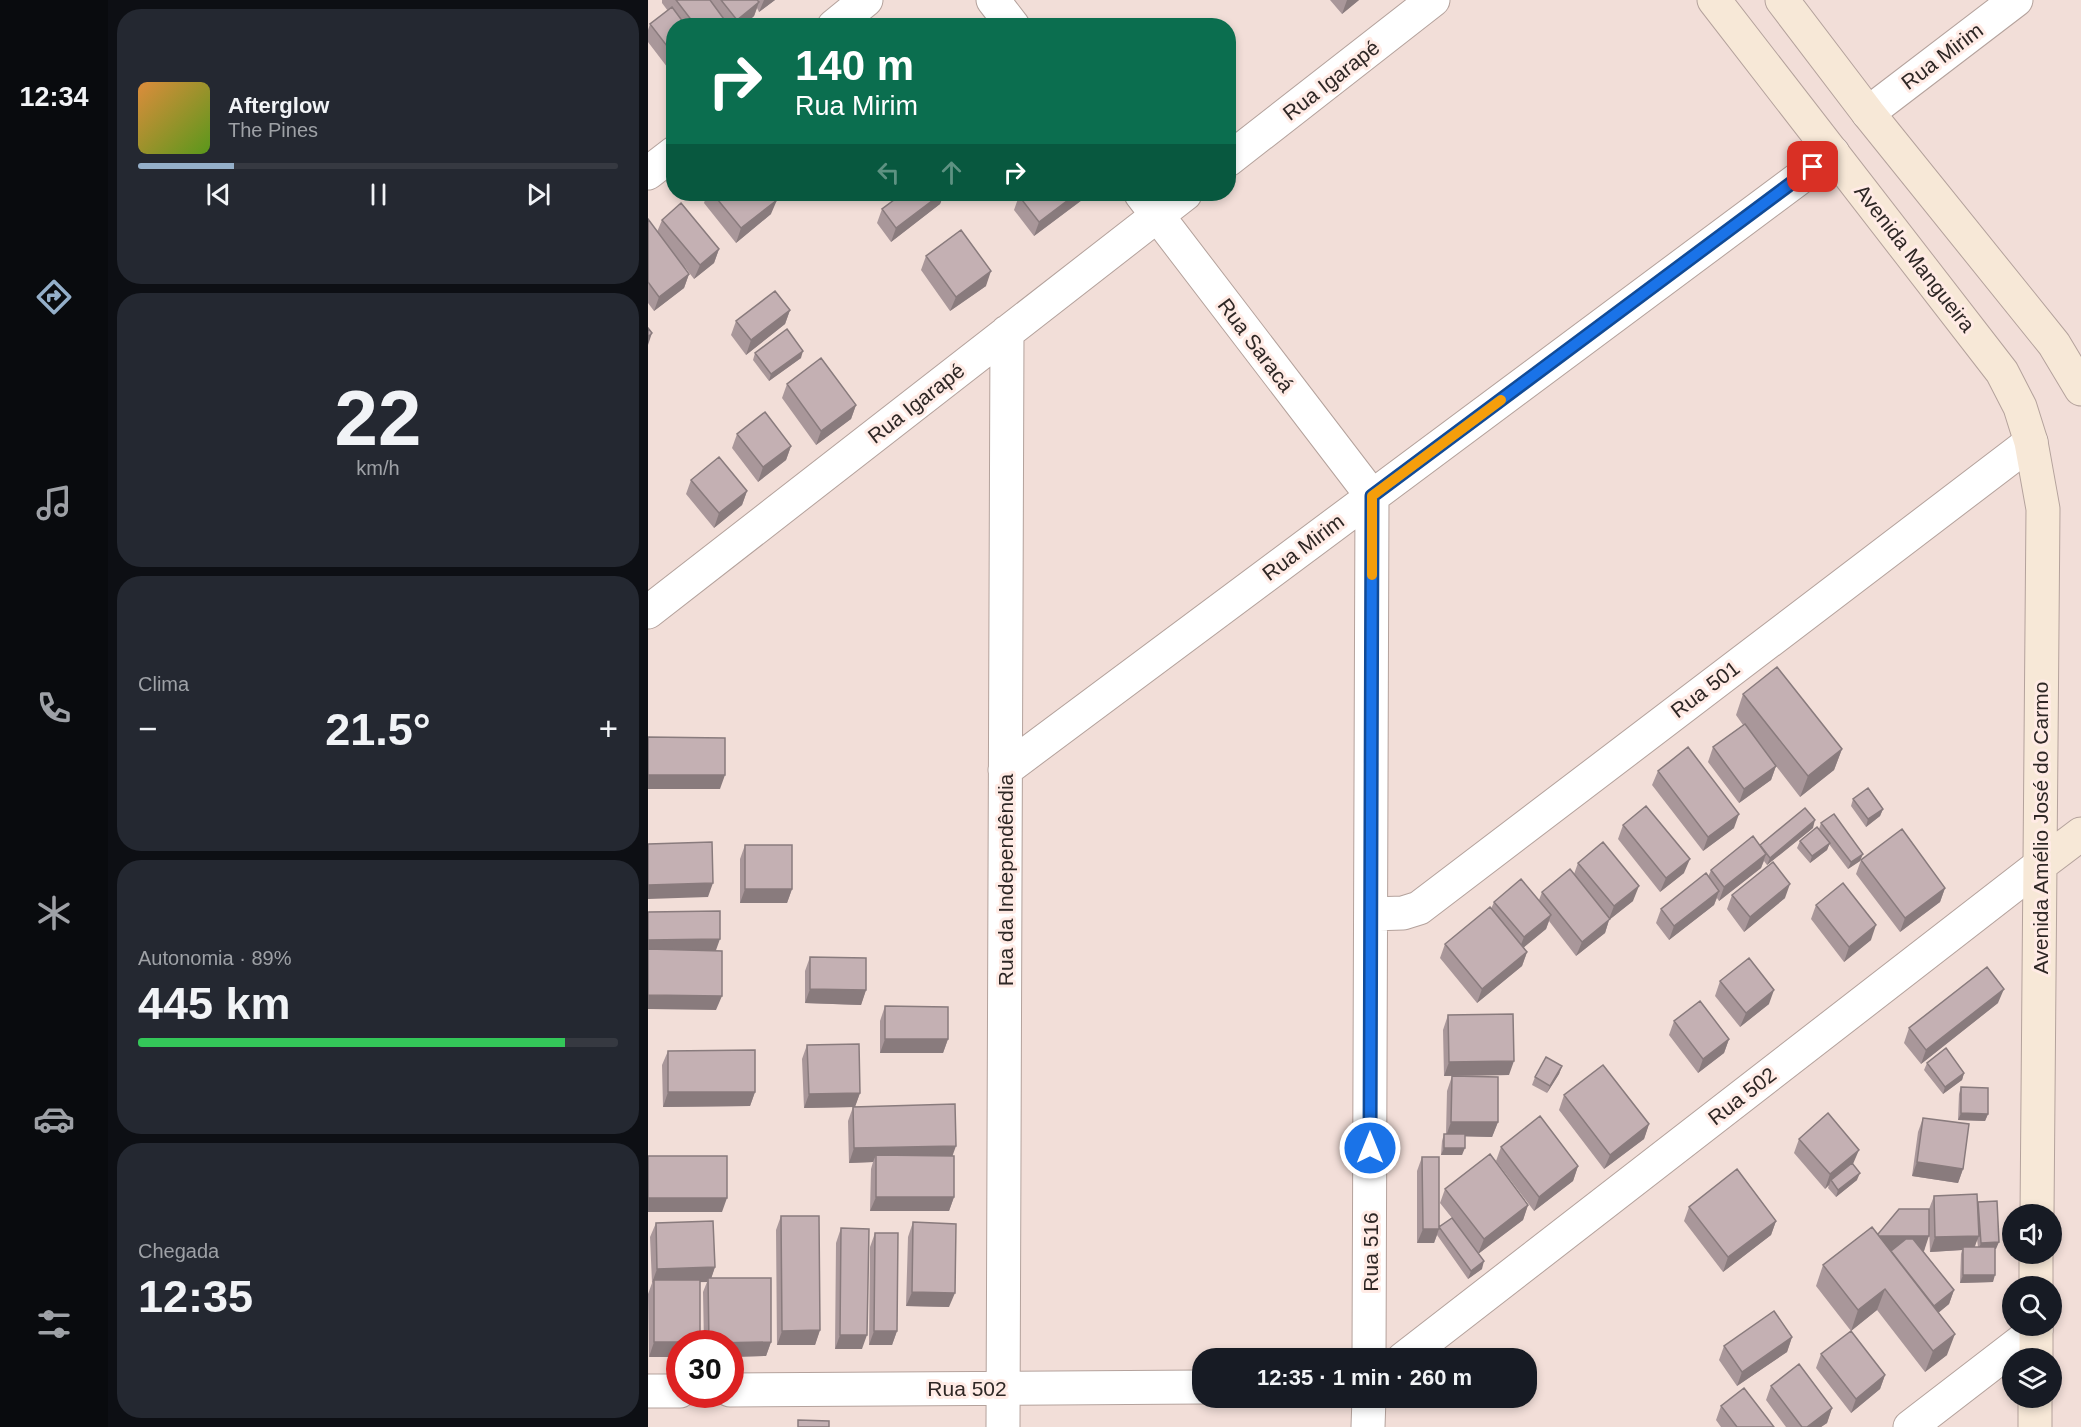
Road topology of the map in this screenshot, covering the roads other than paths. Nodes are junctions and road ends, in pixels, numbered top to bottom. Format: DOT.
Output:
graph roads {
  1 [pos="866,0"];
  2 [pos="993,0"];
  3 [pos="1433,0"];
  4 [pos="1714,0"];
  5 [pos="1782,0"];
  6 [pos="2016,0"];
  7 [pos="844,18"];
  8 [pos="1007,18"];
  9 [pos="1868,113"];
  10 [pos="1833,153"];
  11 [pos="1236,154"];
  12 [pos="666,159"];
  13 [pos="648,173"];
  14 [pos="1149,204"];
  15 [pos="1007,332"];
  16 [pos="2081,389"];
  17 [pos="2031,442"];
  18 [pos="1372,496"];
  19 [pos="648,612"];
  20 [pos="1005,770"];
  21 [pos="2081,834"];
  22 [pos="2040,865"];
  23 [pos="1372,914"];
  24 [pos="2037,1204"];
  25 [pos="2036,1338"];
  26 [pos="1369,1348"];
  27 [pos="1417,1348"];
  28 [pos="1192,1387"];
  29 [pos="1003,1388"];
  30 [pos="744,1390"];
  31 [pos="648,1391"];
  32 [pos="666,1391"];
  33 [pos="1369,1408"];
  34 [pos="2036,1408"];
  35 [pos="1003,1427"];
  36 [pos="1368,1427"];
  37 [pos="1910,1427"];
  38 [pos="2035,1427"];
  1 -- 7 [label="street"];
  2 -- 8 [label="street"];
  3 -- 11 [label="street, Rua Igarapé"];
  4 -- 10 [label="street, Avenida Mangueira"];
  5 -- 9 [label="street"];
  6 -- 9 [label="street, Rua Mirim"];
  9 -- 16 [label="street"];
  10 -- 17 [label="street, Avenida Mangueira"];
  10 -- 18 [label="street, Rua Mirim"];
  12 -- 13 [label="street"];
  14 -- 15 [label="street, Rua Igarapé"];
  14 -- 18 [label="street, Rua Saracá"];
  15 -- 19 [label="street, Rua Igarapé"];
  15 -- 20 [label="street, Rua da Independêndia"];
  17 -- 22 [label="street, Avenida Amélio José do Carmo"];
  17 -- 23 [label="street, Rua 501"];
  18 -- 20 [label="street, Rua Mirim"];
  18 -- 23 [label="street, Rua 516"];
  20 -- 29 [label="street, Rua da Independêndia"];
  21 -- 22 [label="street, Rua 502"];
  22 -- 24 [label="street, Avenida Amélio José do Carmo"];
  22 -- 27 [label="street, Rua 502"];
  23 -- 26 [label="street, Rua 516"];
  25 -- 37 [label="street"];
  28 -- 29 [label="street, Rua 502"];
  29 -- 30 [label="street, Rua 502"];
  29 -- 35 [label="street, Rua da Independêndia"];
  31 -- 32 [label="street"];
  33 -- 36 [label="street"];
  34 -- 38 [label="street"];
}
